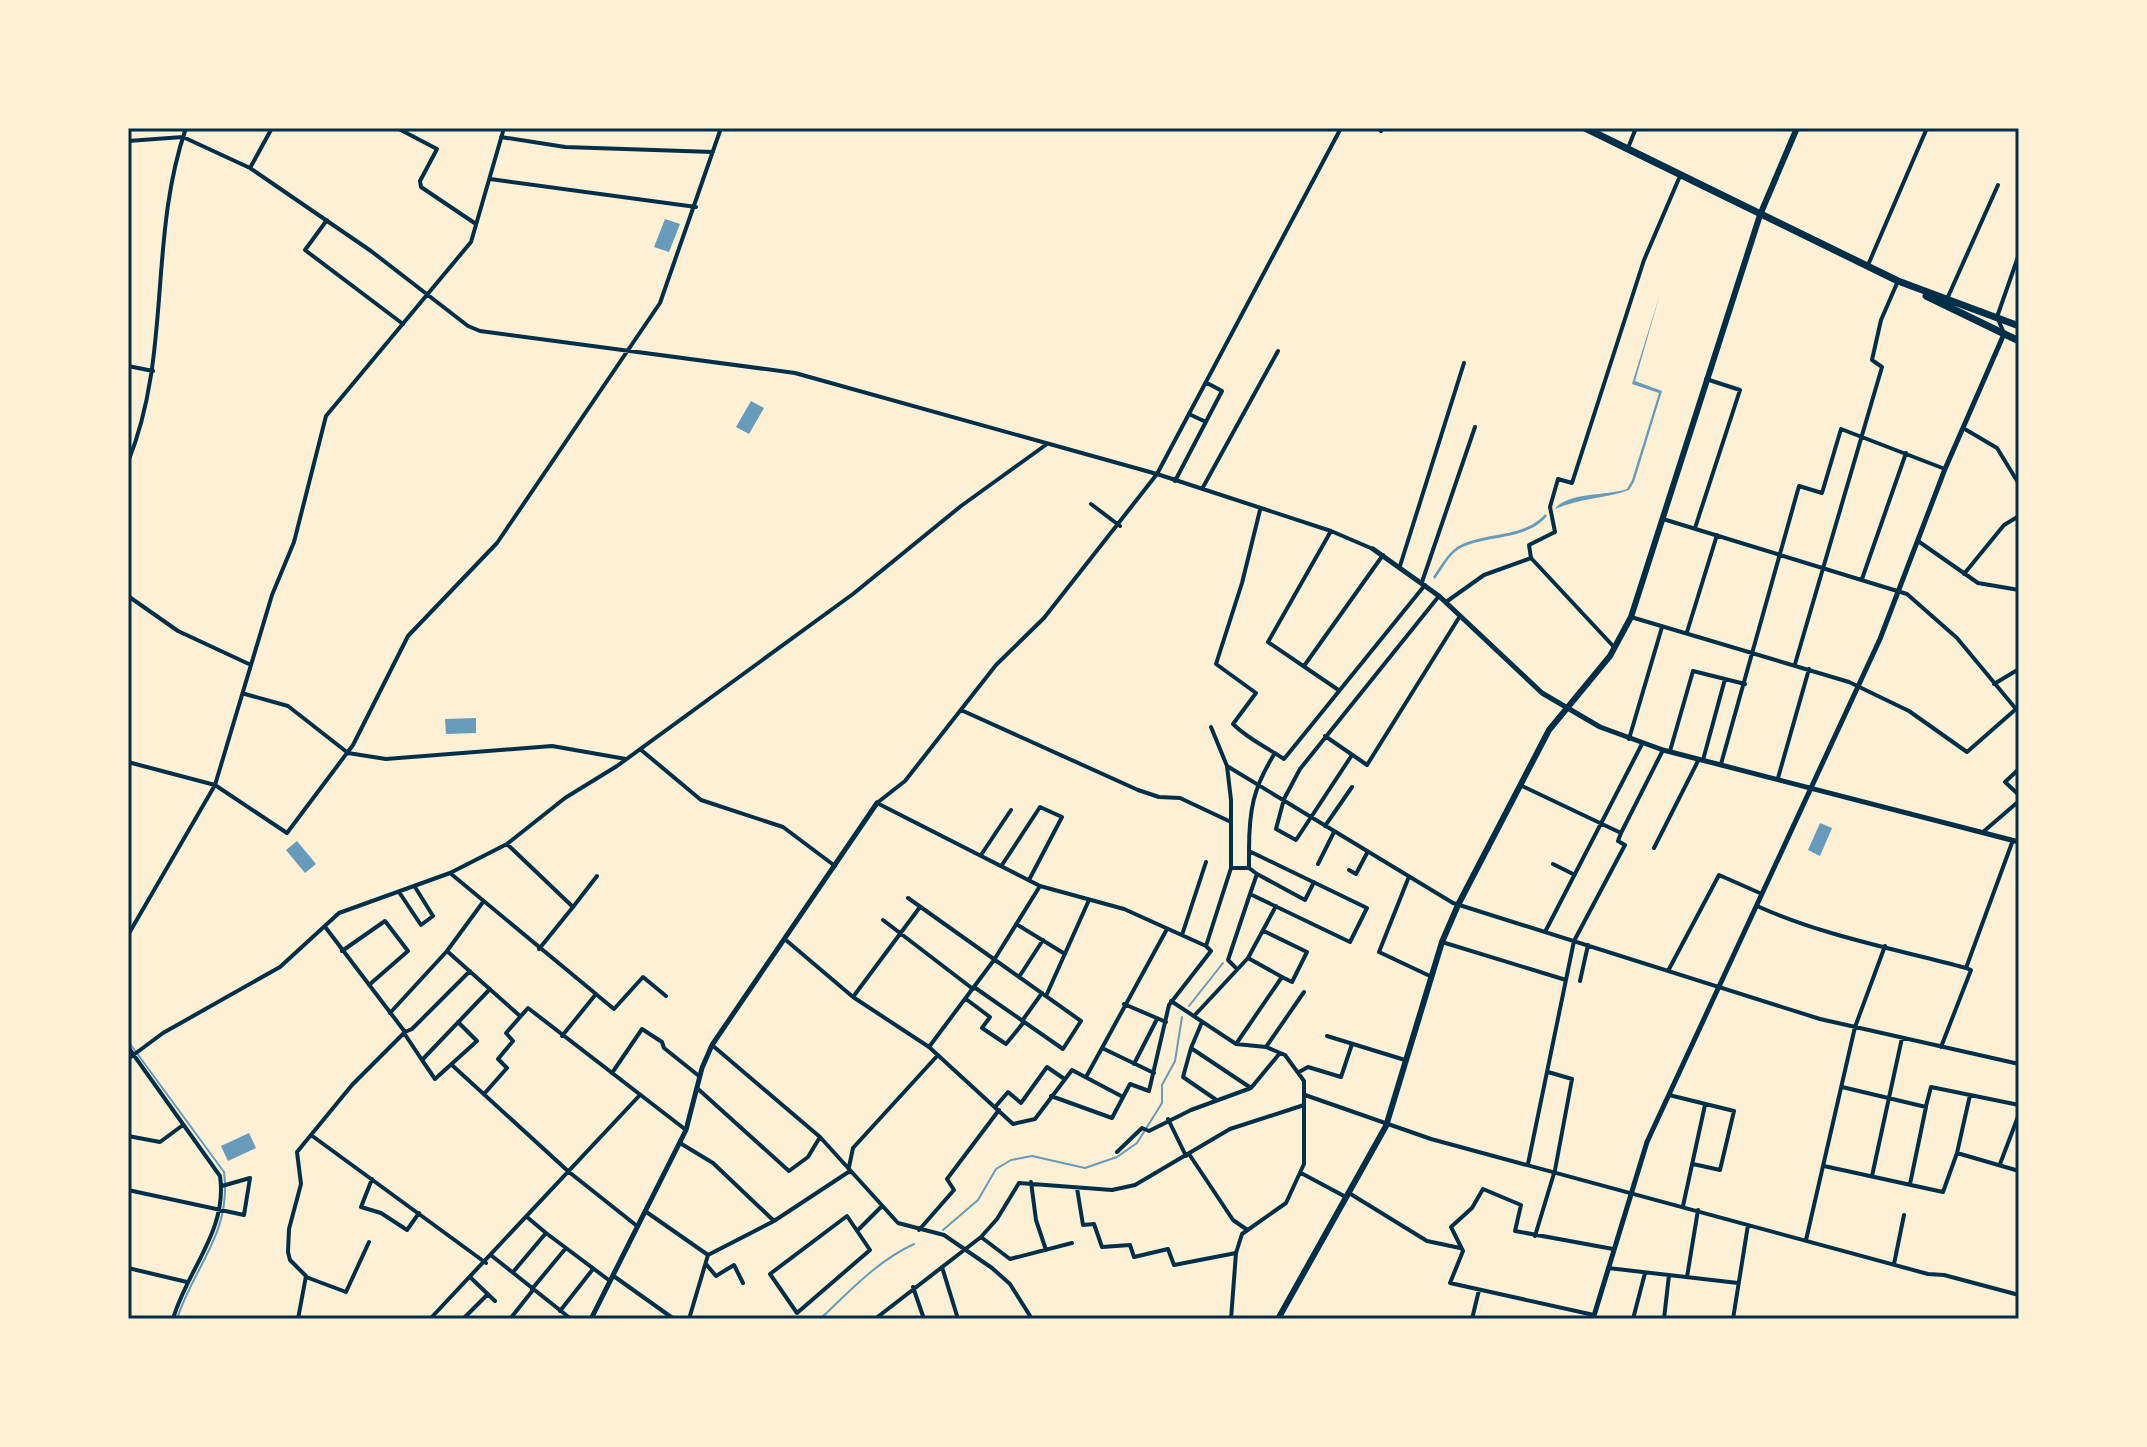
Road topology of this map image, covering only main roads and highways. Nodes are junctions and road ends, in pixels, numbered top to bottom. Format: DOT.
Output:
graph roads {
  1 [pos="1585,128"];
  2 [pos="1797,128"];
  3 [pos="1760,215"];
  4 [pos="1917,290"];
  5 [pos="2019,326"];
  6 [pos="2019,341"];
  7 [pos="1278,1319"];
  1 -- 3 [label="highway"];
  2 -- 3 [label="main road"];
  3 -- 4 [label="highway"];
  3 -- 7 [label="main road"];
  4 -- 5 [label="highway"];
  4 -- 6 [label="highway"];
}
